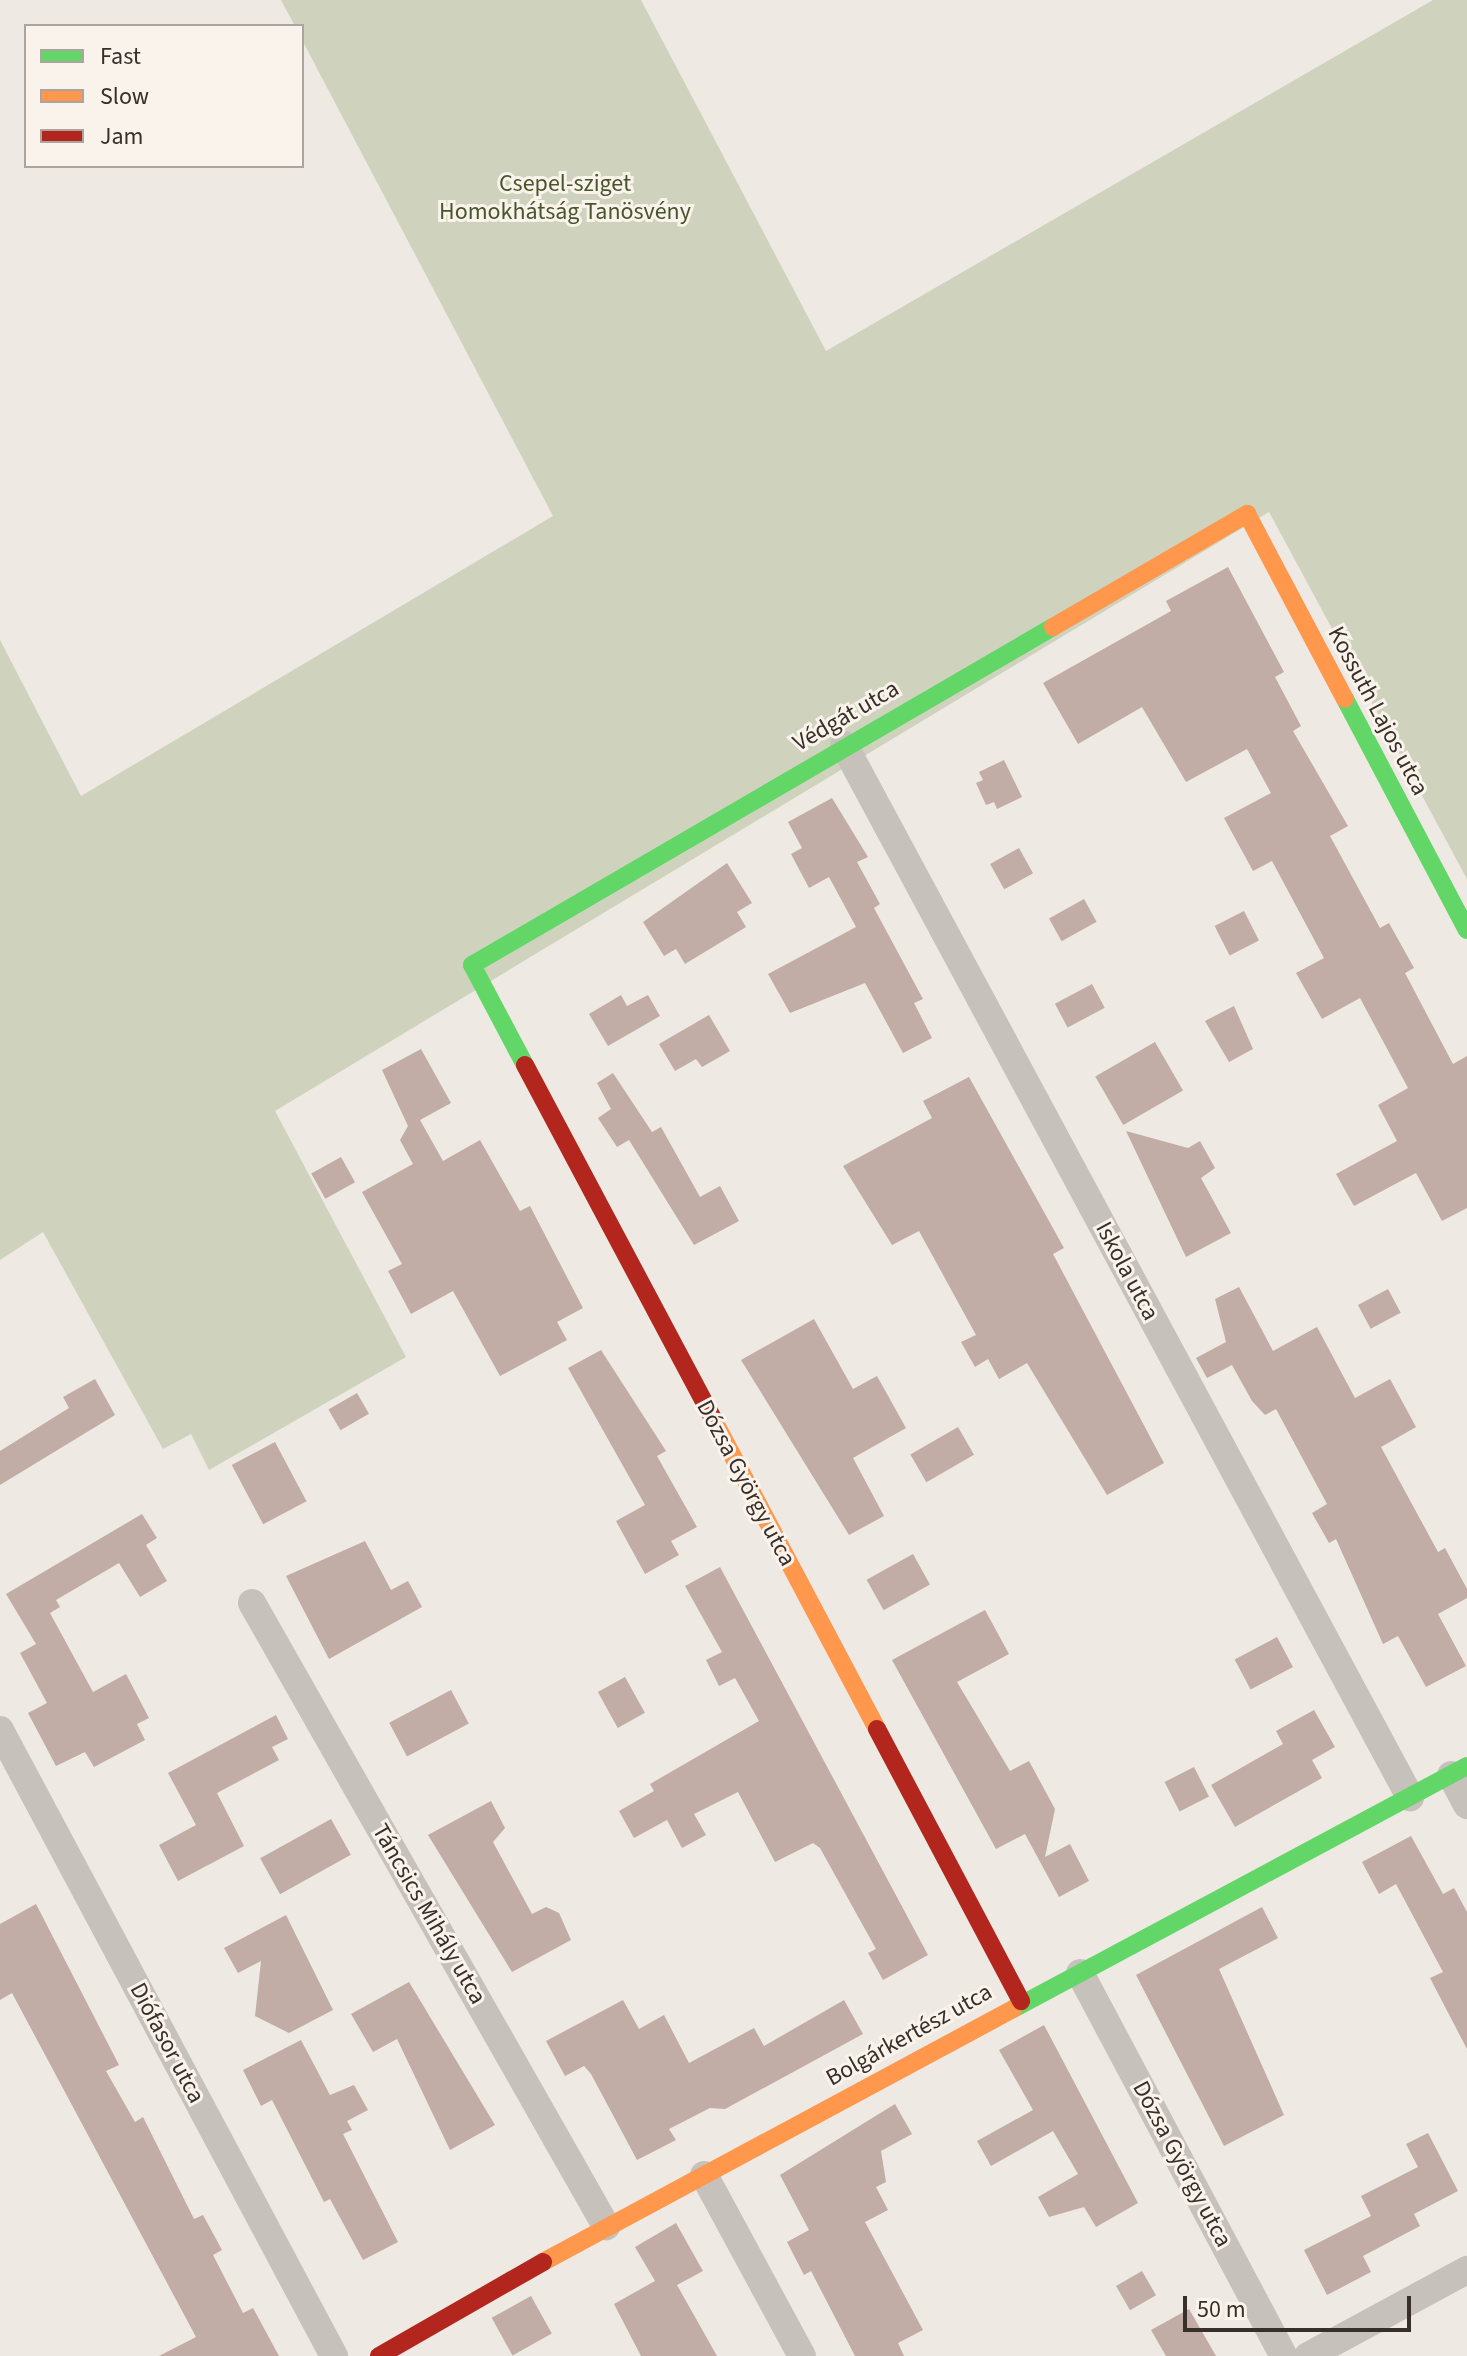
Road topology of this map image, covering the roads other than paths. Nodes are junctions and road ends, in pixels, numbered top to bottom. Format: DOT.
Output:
graph roads {
  1 [pos="1247,514"];
  2 [pos="844,745"];
  3 [pos="1467,930"];
  4 [pos="472,965"];
  5 [pos="252,1603"];
  6 [pos="0,1730"];
  7 [pos="1459,1771"];
  8 [pos="1410,1797"];
  9 [pos="1467,1805"];
  10 [pos="1080,1973"];
  11 [pos="1021,2001"];
  12 [pos="704,2175"];
  13 [pos="606,2226"];
  14 [pos="1467,2270"];
  15 [pos="334,2356"];
  16 [pos="379,2356"];
  17 [pos="802,2356"];
  18 [pos="1284,2356"];
  19 [pos="1308,2356"];
  1 -- 2 [label="street, Védgát utca"];
  1 -- 3 [label="street, Kossuth Lajos utca"];
  2 -- 4 [label="street, Védgát utca"];
  2 -- 8 [label="street, Iskola utca"];
  4 -- 11 [label="street, Dózsa György utca"];
  5 -- 13 [label="street, Táncsics Mihály utca"];
  6 -- 15 [label="street, Diófasor utca"];
  7 -- 8 [label="street, Bolgárkertész utca"];
  7 -- 9 [label="street"];
  8 -- 10 [label="street, Bolgárkertész utca"];
  10 -- 11 [label="street, Bolgárkertész utca"];
  10 -- 18 [label="street, Dózsa György utca"];
  11 -- 12 [label="street, Bolgárkertész utca"];
  12 -- 13 [label="street, Bolgárkertész utca"];
  12 -- 17 [label="street"];
  13 -- 16 [label="street, Bolgárkertész utca"];
  14 -- 19 [label="street"];
}
